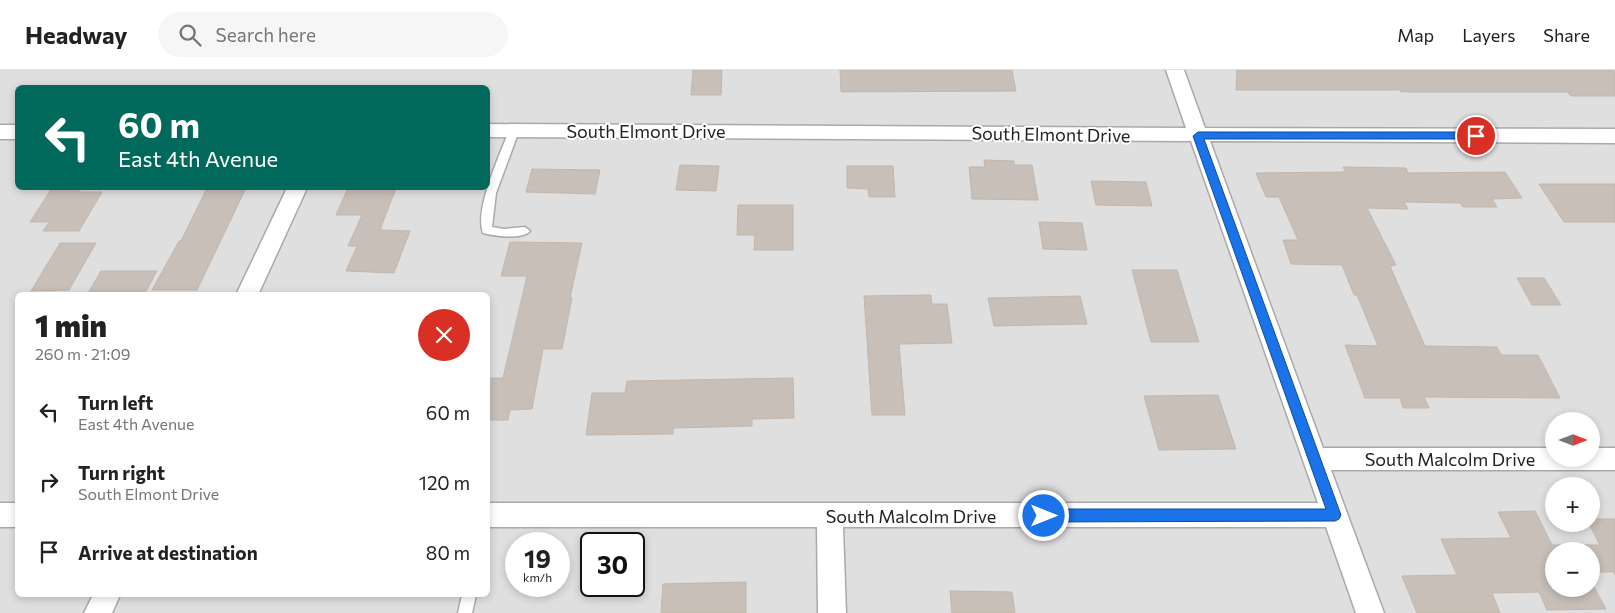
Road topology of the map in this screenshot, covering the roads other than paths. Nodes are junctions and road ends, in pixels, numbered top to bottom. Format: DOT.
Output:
graph roads {
  1 [pos="1175,70"];
  2 [pos="490,131"];
  3 [pos="514,131"];
  4 [pos="0,132"];
  5 [pos="15,132"];
  6 [pos="1198,136"];
  7 [pos="1615,136"];
  8 [pos="296,190"];
  9 [pos="525,231"];
  10 [pos="248,292"];
  11 [pos="1314,459"];
  12 [pos="1615,459"];
  13 [pos="0,515"];
  14 [pos="15,515"];
  15 [pos="490,515"];
  16 [pos="1335,515"];
  17 [pos="830,516"];
  18 [pos="106,597"];
  19 [pos="469,597"];
  20 [pos="98,613"];
  21 [pos="465,613"];
  22 [pos="832,613"];
  23 [pos="1370,613"];
  1 -- 6 [label="street"];
  2 -- 3 [label="street, South Elmont Drive"];
  3 -- 6 [label="street, South Elmont Drive"];
  3 -- 9 [label="lane"];
  4 -- 5 [label="street"];
  6 -- 7 [label="street, South Elmont Drive"];
  6 -- 11 [label="street"];
  8 -- 10 [label="street"];
  11 -- 12 [label="street, South Malcolm Drive"];
  11 -- 16 [label="street"];
  13 -- 14 [label="street"];
  15 -- 17 [label="street, South Malcolm Drive"];
  16 -- 17 [label="street, South Malcolm Drive"];
  16 -- 23 [label="street"];
  17 -- 22 [label="street"];
  18 -- 20 [label="street"];
  19 -- 21 [label="lane"];
}
